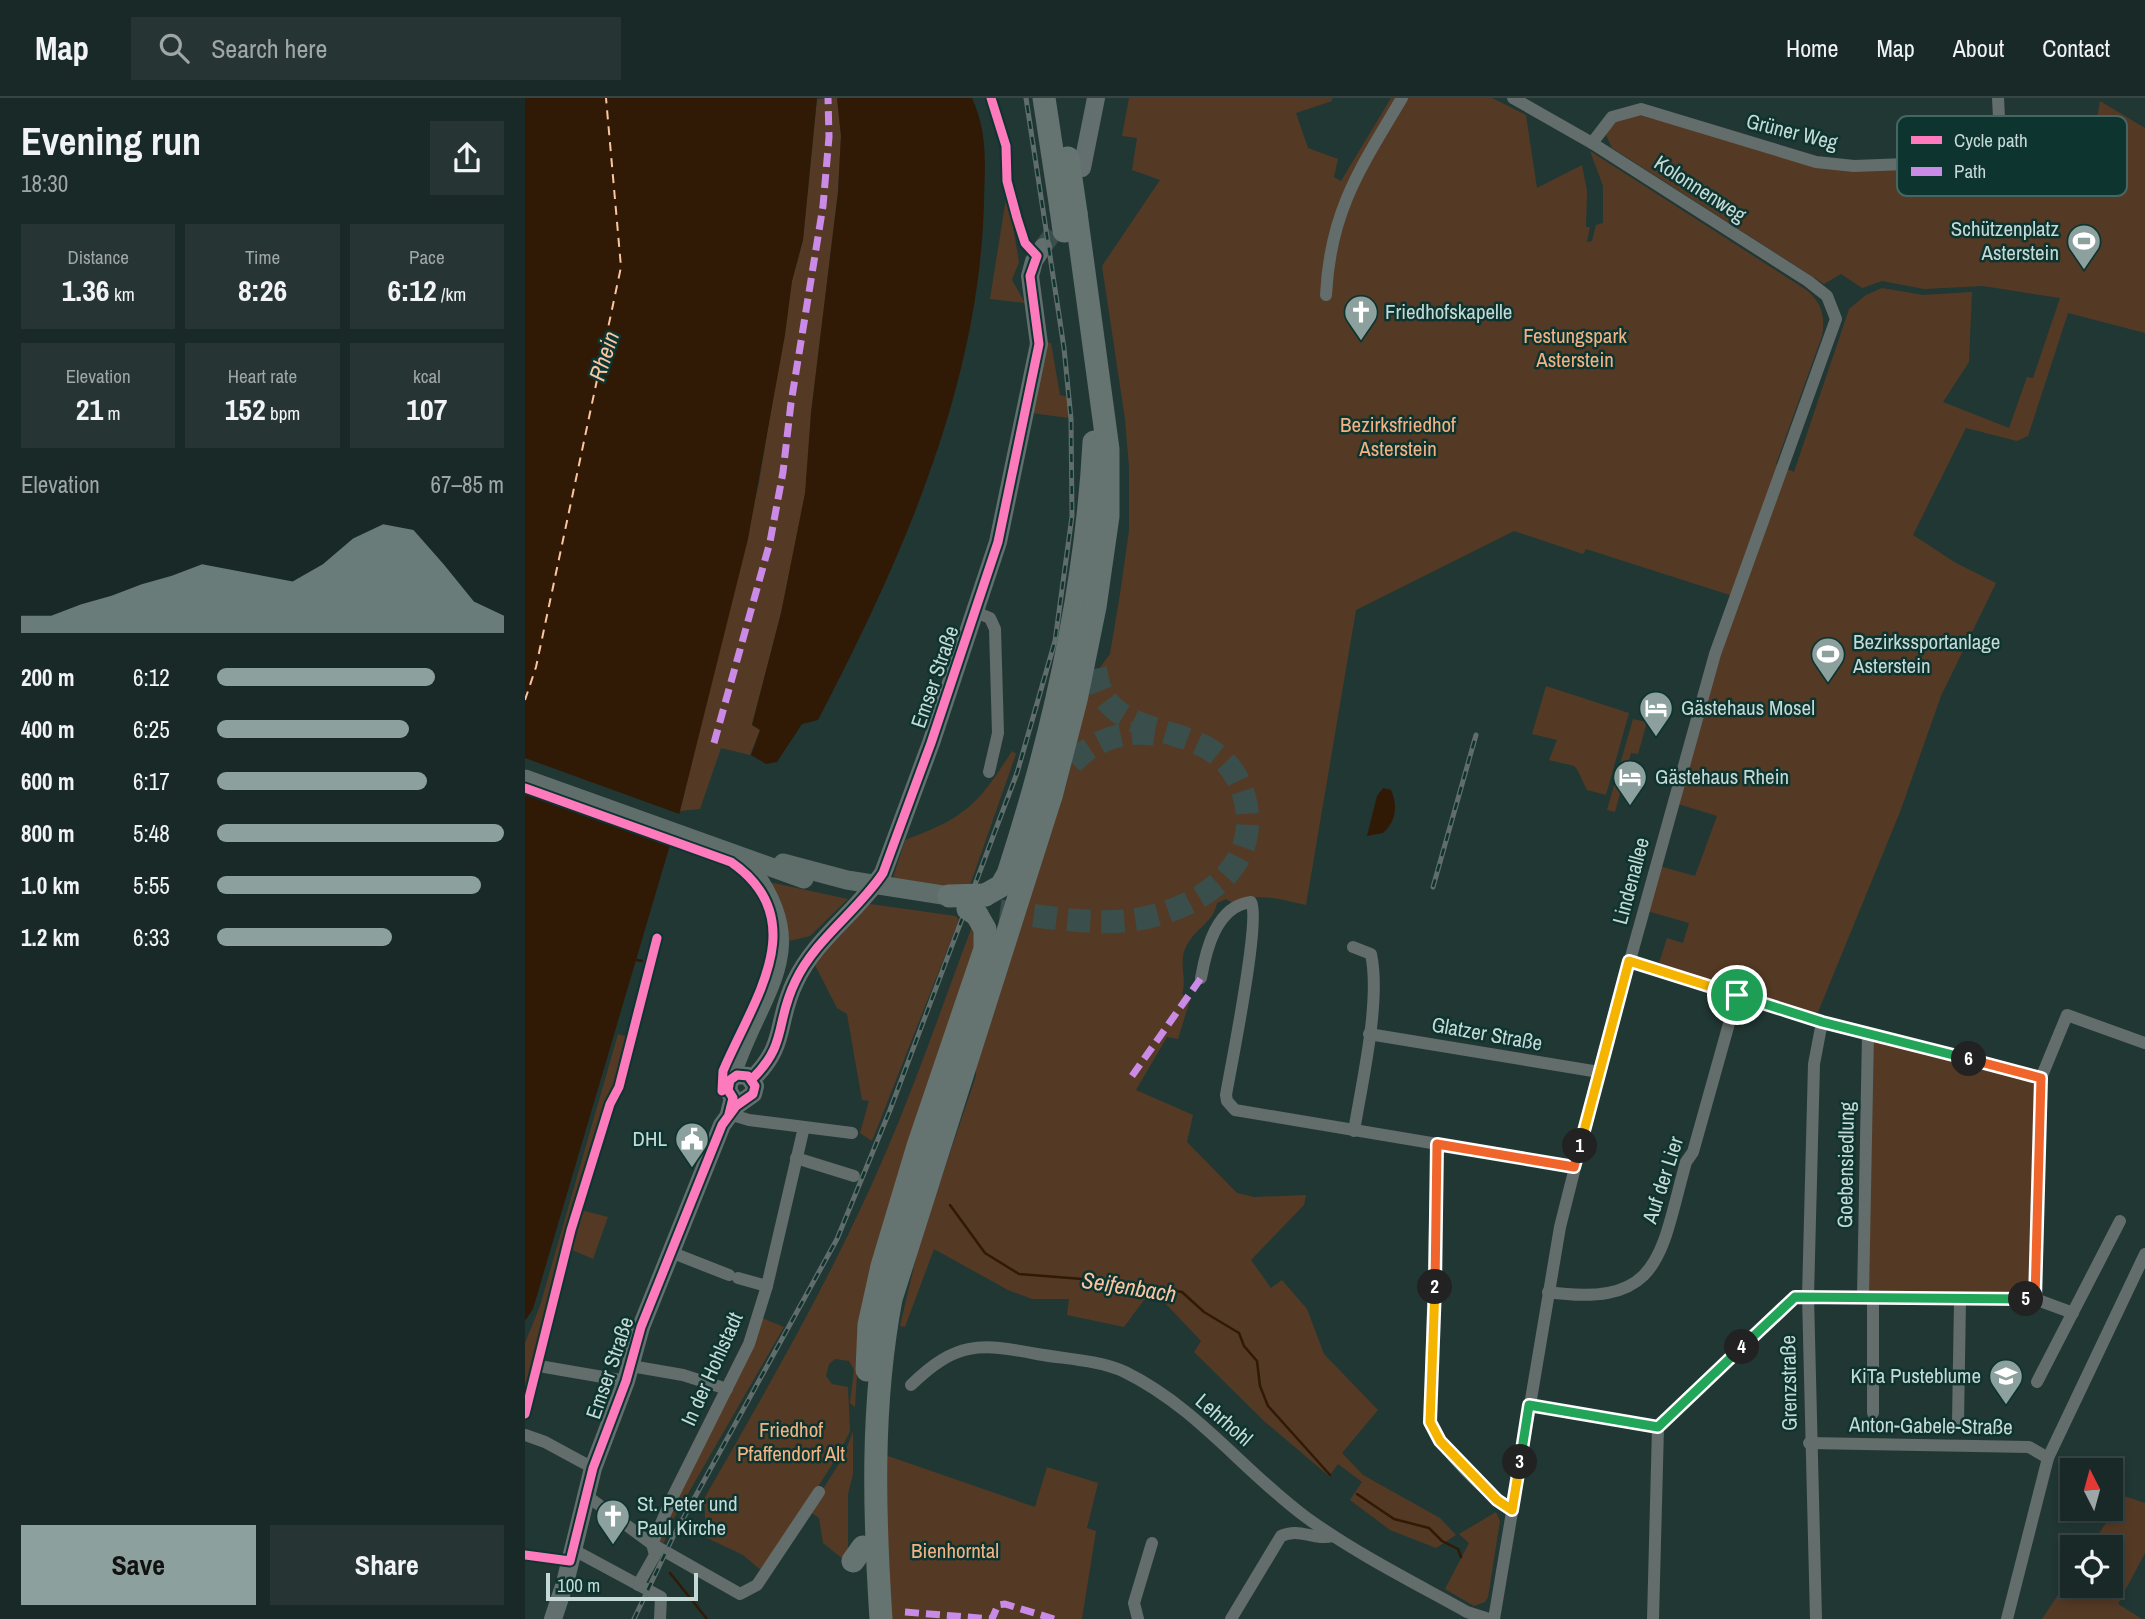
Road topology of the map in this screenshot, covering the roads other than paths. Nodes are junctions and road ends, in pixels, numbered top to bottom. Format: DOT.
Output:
graph roads {
  1 [pos="1044,98"];
  2 [pos="1059,98"];
  3 [pos="1096,98"];
  4 [pos="1402,98"];
  5 [pos="1513,98"];
  6 [pos="1998,98"];
  7 [pos="1999,116"];
  8 [pos="1592,143"];
  9 [pos="1075,163"];
  10 [pos="1897,164"];
  11 [pos="1067,218"];
  12 [pos="1043,247"];
  13 [pos="1326,295"];
  14 [pos="1832,335"];
  15 [pos="1095,432"];
  16 [pos="1095,607"];
  17 [pos="975,612"];
  18 [pos="1095,666"];
  19 [pos="1072,763"];
  20 [pos="525,770"];
  21 [pos="989,772"];
  22 [pos="525,779"];
  23 [pos="1052,793"];
  24 [pos="713,843"];
  25 [pos="743,859"];
  26 [pos="980,905"];
  27 [pos="1353,947"];
  28 [pos="1629,961"];
  29 [pos="1201,978"];
  30 [pos="1737,995"];
  31 [pos="1822,1022"];
  32 [pos="1369,1034"];
  33 [pos="1868,1034"];
  34 [pos="2145,1043"];
  35 [pos="1599,1072"];
  36 [pos="2041,1078"];
  37 [pos="734,1098"];
  38 [pos="804,1127"];
  39 [pos="1354,1131"];
  40 [pos="852,1133"];
  41 [pos="1437,1144"];
  42 [pos="796,1158"];
  43 [pos="1574,1167"];
  44 [pos="854,1176"];
  45 [pos="2120,1221"];
  46 [pos="673,1253"];
  47 [pos="2145,1254"];
  48 [pos="767,1286"];
  49 [pos="1548,1292"];
  50 [pos="1808,1296"];
  51 [pos="1868,1296"];
  52 [pos="2035,1299"];
  53 [pos="1960,1300"];
  54 [pos="2073,1313"];
  55 [pos="539,1366"];
  56 [pos="629,1373"];
  57 [pos="867,1380"];
  58 [pos="2037,1382"];
  59 [pos="911,1385"];
  60 [pos="727,1390"];
  61 [pos="1529,1405"];
  62 [pos="1873,1413"];
  63 [pos="1958,1422"];
  64 [pos="1658,1427"];
  65 [pos="525,1434"];
  66 [pos="1809,1443"];
  67 [pos="2048,1458"];
  68 [pos="593,1468"];
  69 [pos="819,1492"];
  70 [pos="587,1496"];
  71 [pos="1512,1510"];
  72 [pos="1333,1536"];
  73 [pos="1151,1543"];
  74 [pos="652,1544"];
  75 [pos="525,1555"];
  76 [pos="571,1555"];
  77 [pos="638,1585"];
  78 [pos="1234,1618"];
  79 [pos="553,1619"];
  80 [pos="660,1619"];
  81 [pos="867,1619"];
  82 [pos="881,1619"];
  83 [pos="1139,1619"];
  84 [pos="1489,1619"];
  85 [pos="1494,1619"];
  86 [pos="1653,1619"];
  87 [pos="1816,1619"];
  88 [pos="2007,1619"];
  1 -- 11 [label="highway"];
  2 -- 9 [label="highway"];
  3 -- 9 [label="street"];
  4 -- 13 [label="street"];
  5 -- 8 [label="street, Kolonnenweg"];
  6 -- 7 [label="street, Grüner Weg"];
  8 -- 10 [label="street, Grüner Weg"];
  8 -- 14 [label="street, Kolonnenweg"];
  9 -- 11 [label="highway, bridge"];
  11 -- 15 [label="highway"];
  11 -- 16 [label="highway"];
  12 -- 17 [label="street, Emser Straße"];
  14 -- 28 [label="street, Lindenallee"];
  15 -- 26 [label="highway"];
  15 -- 57 [label="highway"];
  16 -- 18 [label="highway"];
  16 -- 23 [label="highway"];
  17 -- 21 [label="street"];
  17 -- 37 [label="street, Emser Straße"];
  19 -- 23 [label="highway"];
  20 -- 24 [label="main road"];
  22 -- 24 [label="main road"];
  23 -- 82 [label="highway"];
  24 -- 25 [label="main road"];
  24 -- 26 [label="main road, bridge"];
  25 -- 26 [label="main road"];
  25 -- 37 [label="main road"];
  26 -- 57 [label="highway"];
  27 -- 32 [label="street"];
  28 -- 30 [label="street"];
  28 -- 35 [label="street, Lindenallee"];
  29 -- 39 [label="street"];
  30 -- 31 [label="street"];
  30 -- 49 [label="street, Auf der Lier"];
  31 -- 33 [label="street"];
  31 -- 50 [label="street, Grenzstraße"];
  32 -- 35 [label="street, Glatzer Straße"];
  32 -- 39 [label="street"];
  33 -- 36 [label="street"];
  33 -- 51 [label="street, Goebensiedlung"];
  34 -- 36 [label="street"];
  35 -- 43 [label="street, Lindenallee"];
  36 -- 52 [label="street"];
  37 -- 38 [label="street"];
  37 -- 46 [label="street, Emser Straße"];
  38 -- 40 [label="street"];
  38 -- 42 [label="street, In der Hohlstadt"];
  39 -- 41 [label="street"];
  41 -- 43 [label="street"];
  41 -- 71 [label="street"];
  42 -- 44 [label="street"];
  42 -- 48 [label="street, In der Hohlstadt"];
  43 -- 49 [label="street, Lindenallee"];
  45 -- 54 [label="street"];
  46 -- 48 [label="street"];
  46 -- 56 [label="street, Emser Straße"];
  47 -- 67 [label="street"];
  48 -- 60 [label="street, In der Hohlstadt"];
  49 -- 61 [label="street, Lindenallee"];
  50 -- 51 [label="street"];
  50 -- 64 [label="street"];
  50 -- 66 [label="street, Grenzstraße"];
  51 -- 53 [label="street"];
  51 -- 62 [label="street, Goebensiedlung"];
  52 -- 53 [label="street"];
  52 -- 54 [label="street"];
  53 -- 63 [label="street, Anton-Gabele-Straße"];
  54 -- 58 [label="street"];
  55 -- 56 [label="street"];
  56 -- 60 [label="street"];
  56 -- 68 [label="street, Emser Straße"];
  57 -- 81 [label="highway"];
  59 -- 72 [label="street, Lehrhohl"];
  60 -- 74 [label="street, In der Hohlstadt"];
  61 -- 64 [label="street"];
  61 -- 71 [label="street, Lindenallee"];
  64 -- 86 [label="street"];
  65 -- 68 [label="street"];
  66 -- 67 [label="street, Anton-Gabele-Straße"];
  66 -- 87 [label="street, Grenzstraße"];
  67 -- 88 [label="street"];
  68 -- 70 [label="street, Emser Straße"];
  69 -- 74 [label="street"];
  70 -- 74 [label="street"];
  70 -- 76 [label="street, Emser Straße"];
  71 -- 85 [label="street, Lindenallee"];
  72 -- 78 [label="street"];
  72 -- 84 [label="street, Lehrhohl"];
  73 -- 83 [label="street"];
  74 -- 77 [label="street, In der Hohlstadt"];
  75 -- 76 [label="street"];
  76 -- 77 [label="street"];
  76 -- 79 [label="street, Emser Straße"];
  77 -- 80 [label="street"];
}
